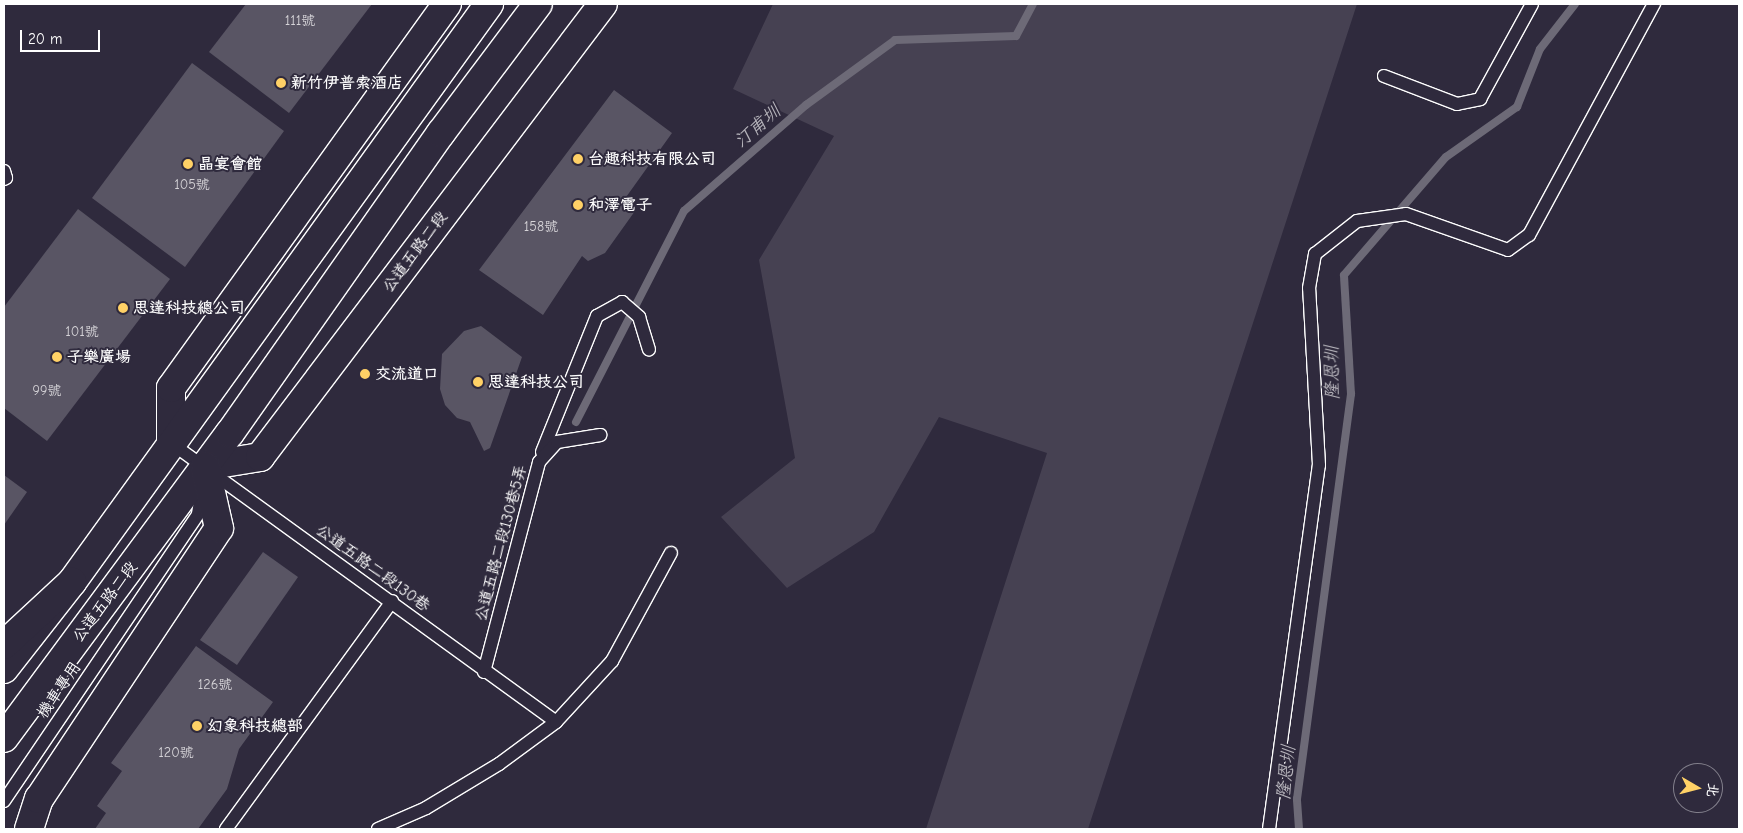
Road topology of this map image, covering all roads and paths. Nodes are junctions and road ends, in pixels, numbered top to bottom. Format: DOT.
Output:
graph roads {
  1 [pos="446,4"];
  2 [pos="489,4"];
  3 [pos="538,4"];
  4 [pos="603,4"];
  5 [pos="1532,4"];
  6 [pos="1654,4"];
  7 [pos="1384,76"];
  8 [pos="649,350"];
  9 [pos="600,435"];
  10 [pos="171,442"];
  11 [pos="539,462"];
  12 [pos="205,466"];
  13 [pos="671,553"];
  14 [pos="72,582"];
  15 [pos="392,601"];
  16 [pos="4,631"];
  17 [pos="4,645"];
  18 [pos="4,657"];
  19 [pos="4,670"];
  20 [pos="484,672"];
  21 [pos="556,722"];
  22 [pos="4,738"];
  23 [pos="4,801"];
  24 [pos="29,829"];
  25 [pos="226,829"];
  26 [pos="378,829"];
  27 [pos="1269,829"];
  1 -- 10 [label="main road"];
  2 -- 10 [label="main road"];
  3 -- 12 [label="main road, 公道五路二段"];
  4 -- 12 [label="main road, 公道五路二段"];
  5 -- 7 [label="lane"];
  6 -- 27 [label="lane"];
  8 -- 11 [label="lane"];
  9 -- 11 [label="lane, 公道五路二段130巷5弄"];
  10 -- 12 [label="lane, 公道五路二段130巷"];
  10 -- 14 [label="main road"];
  11 -- 20 [label="lane, 公道五路二段130巷5弄"];
  12 -- 15 [label="lane, 公道五路二段130巷"];
  12 -- 22 [label="main road, 公道五路二段"];
  12 -- 23 [label="lane, 機車專用"];
  12 -- 24 [label="main road"];
  13 -- 21 [label="lane"];
  14 -- 16 [label="lane"];
  14 -- 17 [label="main road"];
  14 -- 18 [label="lane"];
  14 -- 19 [label="main road"];
  15 -- 20 [label="lane, 公道五路二段130巷"];
  15 -- 25 [label="lane"];
  20 -- 21 [label="lane, 公道五路二段130巷"];
  21 -- 26 [label="lane"];
}
